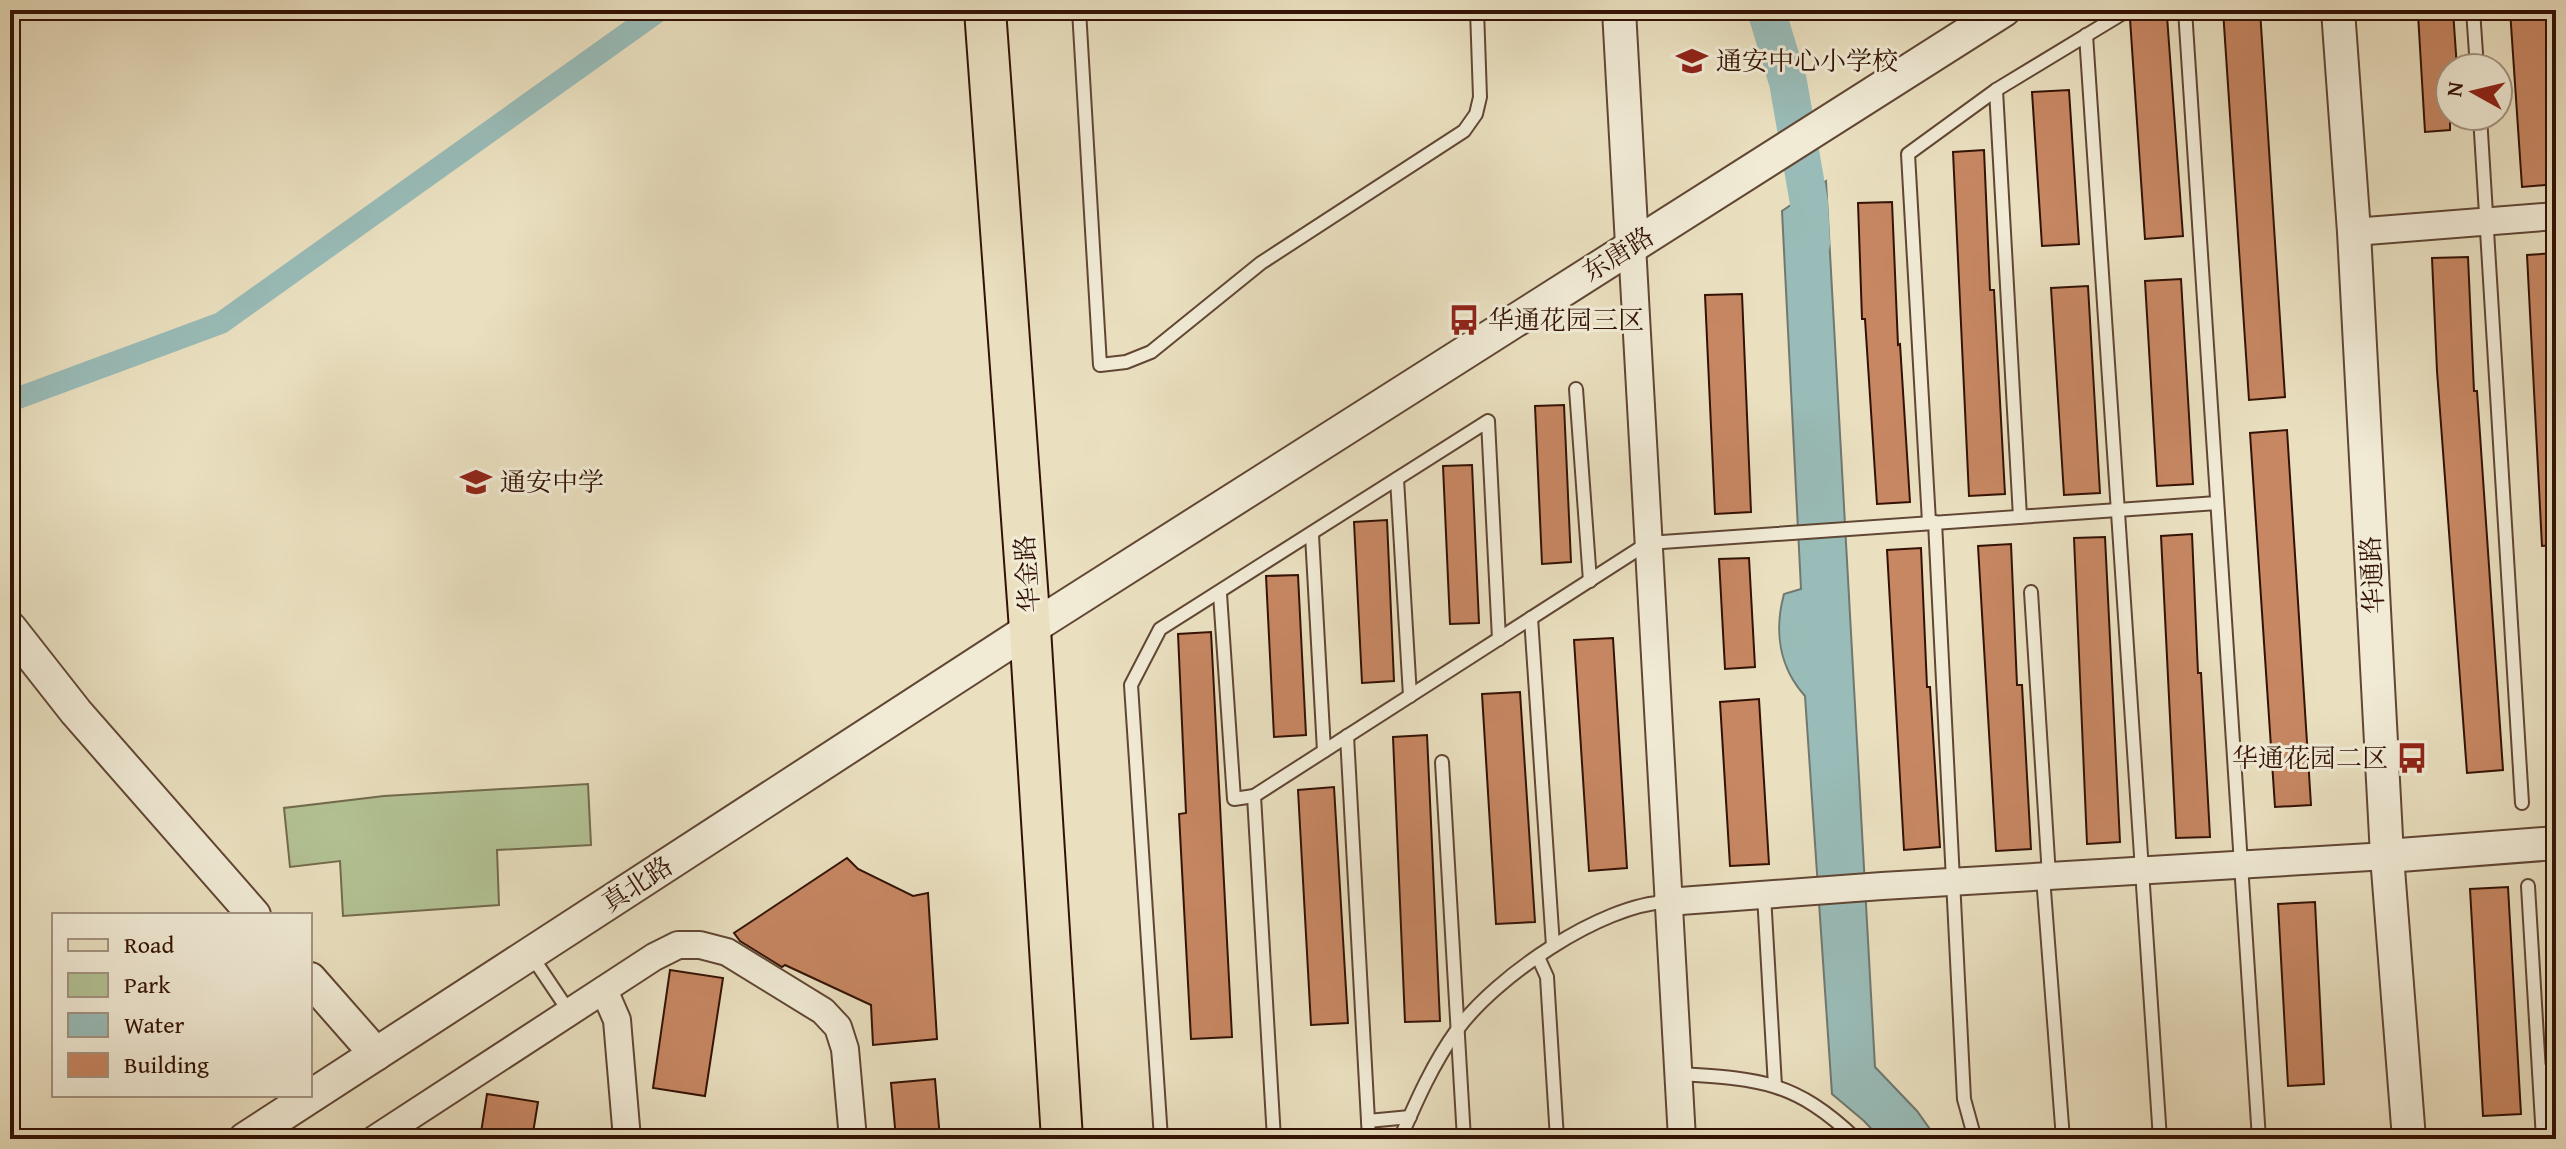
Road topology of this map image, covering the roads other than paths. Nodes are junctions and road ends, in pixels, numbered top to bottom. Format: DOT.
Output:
graph roads {
  1 [pos="985,10"];
  2 [pos="1079,10"];
  3 [pos="1477,10"];
  4 [pos="1619,10"];
  5 [pos="2004,10"];
  6 [pos="2128,10"];
  7 [pos="2185,10"];
  8 [pos="2338,10"];
  9 [pos="2473,10"];
  10 [pos="2086,35"];
  11 [pos="2476,52"];
  12 [pos="1996,90"];
  13 [pos="2481,132"];
  14 [pos="2556,216"];
  15 [pos="2487,221"];
  16 [pos="2354,232"];
  17 [pos="1632,245"];
  18 [pos="1576,389"];
  19 [pos="1397,479"];
  20 [pos="2217,503"];
  21 [pos="2117,511"];
  22 [pos="2020,517"];
  23 [pos="1932,522"];
  24 [pos="1312,535"];
  25 [pos="1648,543"];
  26 [pos="1590,581"];
  27 [pos="2031,592"];
  28 [pos="1220,594"];
  29 [pos="1531,618"];
  30 [pos="10,628"];
  31 [pos="1030,629"];
  32 [pos="1499,639"];
  33 [pos="1410,696"];
  34 [pos="1347,736"];
  35 [pos="1324,751"];
  36 [pos="1442,762"];
  37 [pos="1254,796"];
  38 [pos="2522,803"];
  39 [pos="2556,843"];
  40 [pos="2387,856"];
  41 [pos="2242,865"];
  42 [pos="2140,871"];
  43 [pos="2046,876"];
  44 [pos="1953,882"];
  45 [pos="2528,886"];
  46 [pos="1764,895"];
  47 [pos="1667,902"];
  48 [pos="252,913"];
  49 [pos="1553,946"];
  50 [pos="530,953"];
  51 [pos="1538,957"];
  52 [pos="312,981"];
  53 [pos="604,990"];
  54 [pos="570,1013"];
  55 [pos="1457,1029"];
  56 [pos="376,1054"];
  57 [pos="2556,1070"];
  58 [pos="2539,1071"];
  59 [pos="1678,1074"];
  60 [pos="1775,1086"];
  61 [pos="312,1096"];
  62 [pos="310,1097"];
  63 [pos="1410,1117"];
  64 [pos="1368,1121"];
  65 [pos="245,1139"];
  66 [pos="375,1139"];
  67 [pos="627,1139"];
  68 [pos="853,1139"];
  69 [pos="1062,1139"];
  70 [pos="1161,1139"];
  71 [pos="1274,1139"];
  72 [pos="1369,1139"];
  73 [pos="1400,1139"];
  74 [pos="1464,1139"];
  75 [pos="1557,1139"];
  76 [pos="1682,1139"];
  77 [pos="1856,1139"];
  78 [pos="1975,1139"];
  79 [pos="2063,1139"];
  80 [pos="2160,1139"];
  81 [pos="2259,1139"];
  82 [pos="2409,1139"];
  83 [pos="2543,1139"];
  1 -- 31 [label="main road, 华金路"];
  2 -- 3 [label="lane"];
  4 -- 17 [label="street"];
  5 -- 17 [label="street, 东唐路"];
  6 -- 10 [label="lane"];
  7 -- 20 [label="lane"];
  8 -- 16 [label="street, 华通路"];
  9 -- 11 [label="lane"];
  10 -- 12 [label="lane"];
  10 -- 21 [label="lane"];
  12 -- 22 [label="lane"];
  12 -- 23 [label="lane"];
  13 -- 15 [label="lane"];
  14 -- 15 [label="street"];
  15 -- 16 [label="street"];
  15 -- 38 [label="lane"];
  16 -- 40 [label="street, 华通路"];
  17 -- 25 [label="street"];
  17 -- 31 [label="street, 东唐路"];
  18 -- 26 [label="lane"];
  19 -- 24 [label="lane"];
  19 -- 32 [label="lane"];
  19 -- 33 [label="lane"];
  20 -- 21 [label="lane"];
  20 -- 41 [label="lane"];
  21 -- 22 [label="lane"];
  21 -- 42 [label="lane"];
  22 -- 23 [label="lane"];
  23 -- 25 [label="lane"];
  23 -- 44 [label="lane"];
  24 -- 28 [label="lane"];
  24 -- 35 [label="lane"];
  25 -- 26 [label="lane"];
  25 -- 47 [label="street"];
  26 -- 29 [label="lane"];
  27 -- 43 [label="lane"];
  28 -- 37 [label="lane"];
  28 -- 70 [label="lane"];
  29 -- 32 [label="lane"];
  29 -- 49 [label="lane"];
  30 -- 48 [label="street"];
  31 -- 50 [label="street, 真北路"];
  31 -- 69 [label="main road, 华金路"];
  32 -- 33 [label="lane"];
  33 -- 34 [label="lane"];
  34 -- 35 [label="lane"];
  34 -- 64 [label="lane"];
  35 -- 37 [label="lane"];
  36 -- 55 [label="lane"];
  37 -- 71 [label="lane"];
  39 -- 40 [label="street"];
  40 -- 41 [label="street"];
  40 -- 82 [label="street, 华通路"];
  41 -- 42 [label="street"];
  41 -- 81 [label="lane"];
  42 -- 43 [label="street"];
  42 -- 80 [label="lane"];
  43 -- 44 [label="street"];
  43 -- 79 [label="lane"];
  44 -- 46 [label="street"];
  44 -- 78 [label="lane"];
  45 -- 58 [label="lane"];
  46 -- 47 [label="street"];
  46 -- 60 [label="lane"];
  47 -- 49 [label="lane"];
  47 -- 59 [label="street"];
  49 -- 51 [label="lane"];
  50 -- 54 [label="lane"];
  50 -- 56 [label="street, 真北路"];
  51 -- 55 [label="lane"];
  51 -- 75 [label="lane"];
  52 -- 56 [label="street"];
  53 -- 54 [label="street"];
  53 -- 67 [label="street"];
  53 -- 68 [label="street"];
  54 -- 66 [label="street"];
  55 -- 63 [label="lane"];
  55 -- 74 [label="lane"];
  56 -- 61 [label="street, 真北路"];
  57 -- 58 [label="lane"];
  58 -- 83 [label="lane"];
  59 -- 60 [label="lane"];
  59 -- 76 [label="street"];
  60 -- 77 [label="lane"];
  62 -- 65 [label="street, 真北路"];
  63 -- 64 [label="lane"];
  63 -- 73 [label="lane"];
  64 -- 72 [label="lane"];
}
